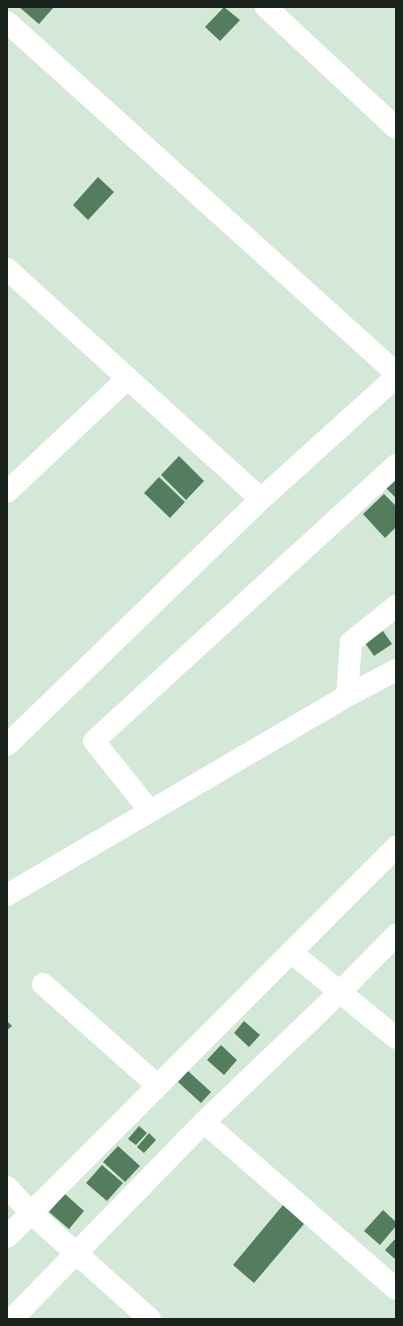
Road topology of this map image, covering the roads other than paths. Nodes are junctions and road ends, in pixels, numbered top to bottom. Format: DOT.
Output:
graph roads {
  1 [pos="266,7"];
  2 [pos="7,22"];
  3 [pos="396,128"];
  4 [pos="7,269"];
  5 [pos="396,373"];
  6 [pos="396,377"];
  7 [pos="128,378"];
  8 [pos="396,465"];
  9 [pos="7,492"];
  10 [pos="261,499"];
  11 [pos="396,606"];
  12 [pos="396,670"];
  13 [pos="347,696"];
  14 [pos="7,745"];
  15 [pos="150,811"];
  16 [pos="396,847"];
  17 [pos="7,895"];
  18 [pos="396,935"];
  19 [pos="291,952"];
  20 [pos="43,984"];
  21 [pos="340,992"];
  22 [pos="396,1038"];
  23 [pos="158,1086"];
  24 [pos="204,1122"];
  25 [pos="7,1187"];
  26 [pos="32,1213"];
  27 [pos="7,1237"];
  28 [pos="75,1252"];
  29 [pos="396,1289"];
  30 [pos="12,1319"];
  31 [pos="150,1319"];
  1 -- 3 [label="street"];
  2 -- 5 [label="street"];
  4 -- 7 [label="street"];
  6 -- 10 [label="street"];
  7 -- 9 [label="street"];
  7 -- 10 [label="street"];
  8 -- 15 [label="street"];
  10 -- 14 [label="street"];
  11 -- 13 [label="street"];
  12 -- 13 [label="street"];
  13 -- 15 [label="street"];
  15 -- 17 [label="street"];
  16 -- 19 [label="street"];
  18 -- 21 [label="street"];
  19 -- 21 [label="street"];
  19 -- 23 [label="street"];
  20 -- 23 [label="street"];
  21 -- 22 [label="street"];
  21 -- 24 [label="street"];
  23 -- 26 [label="street"];
  24 -- 28 [label="street"];
  24 -- 29 [label="street"];
  25 -- 26 [label="street"];
  26 -- 27 [label="street"];
  26 -- 28 [label="street"];
  28 -- 30 [label="street"];
  28 -- 31 [label="street"];
}
